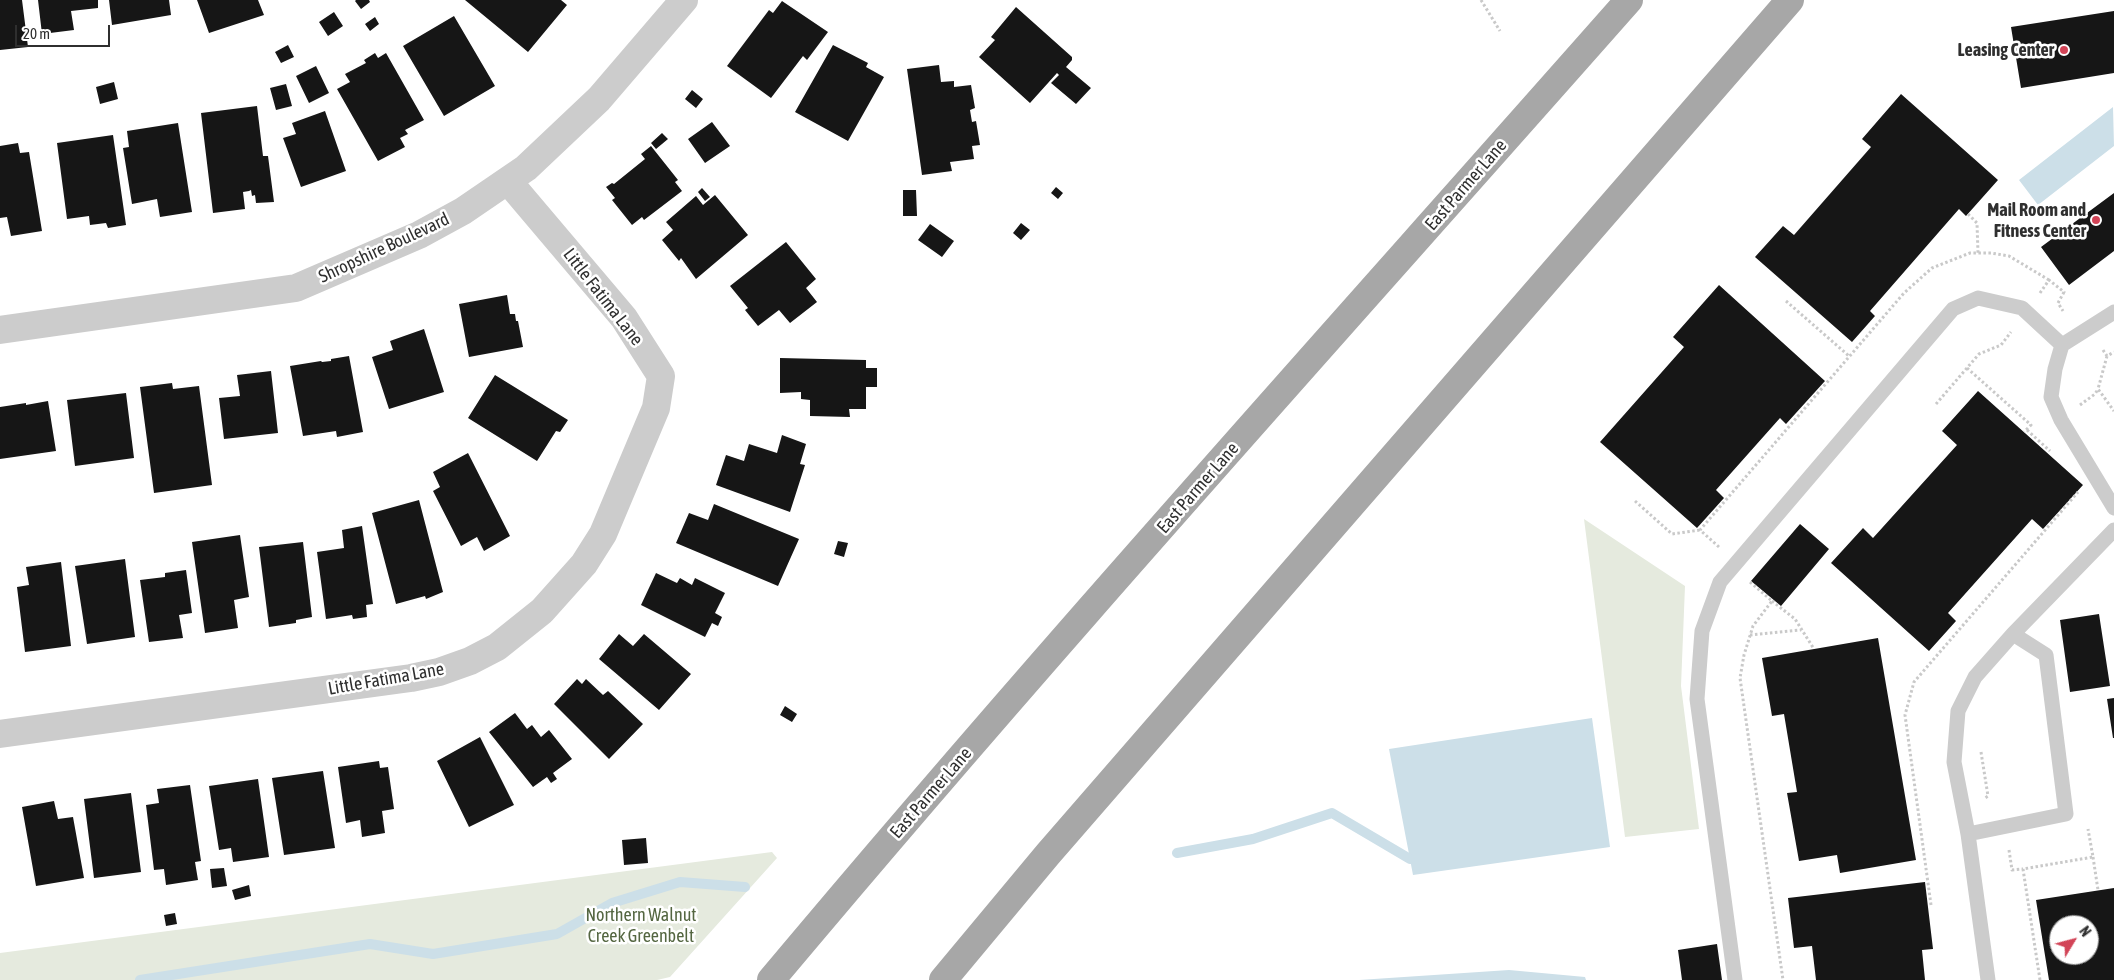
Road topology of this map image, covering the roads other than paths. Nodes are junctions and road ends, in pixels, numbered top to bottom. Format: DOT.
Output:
graph roads {
  1 [pos="684,0"];
  2 [pos="1629,0"];
  3 [pos="1790,0"];
  4 [pos="508,181"];
  5 [pos="2114,312"];
  6 [pos="0,330"];
  7 [pos="2062,345"];
  8 [pos="2114,508"];
  9 [pos="2114,530"];
  10 [pos="2013,634"];
  11 [pos="0,734"];
  12 [pos="1968,834"];
  13 [pos="771,980"];
  14 [pos="943,980"];
  15 [pos="1736,980"];
  16 [pos="1988,980"];
  1 -- 4 [label="street, Shropshire Boulevard"];
  2 -- 13 [label="main road, East Parmer Lane"];
  3 -- 14 [label="main road"];
  4 -- 6 [label="street, Shropshire Boulevard"];
  4 -- 11 [label="street, Little Fatima Lane"];
  5 -- 7 [label="lane"];
  7 -- 8 [label="lane"];
  7 -- 15 [label="lane"];
  9 -- 10 [label="lane"];
  10 -- 12 [label="lane"];
  10 -- 12 [label="lane"];
  12 -- 16 [label="lane"];
}
